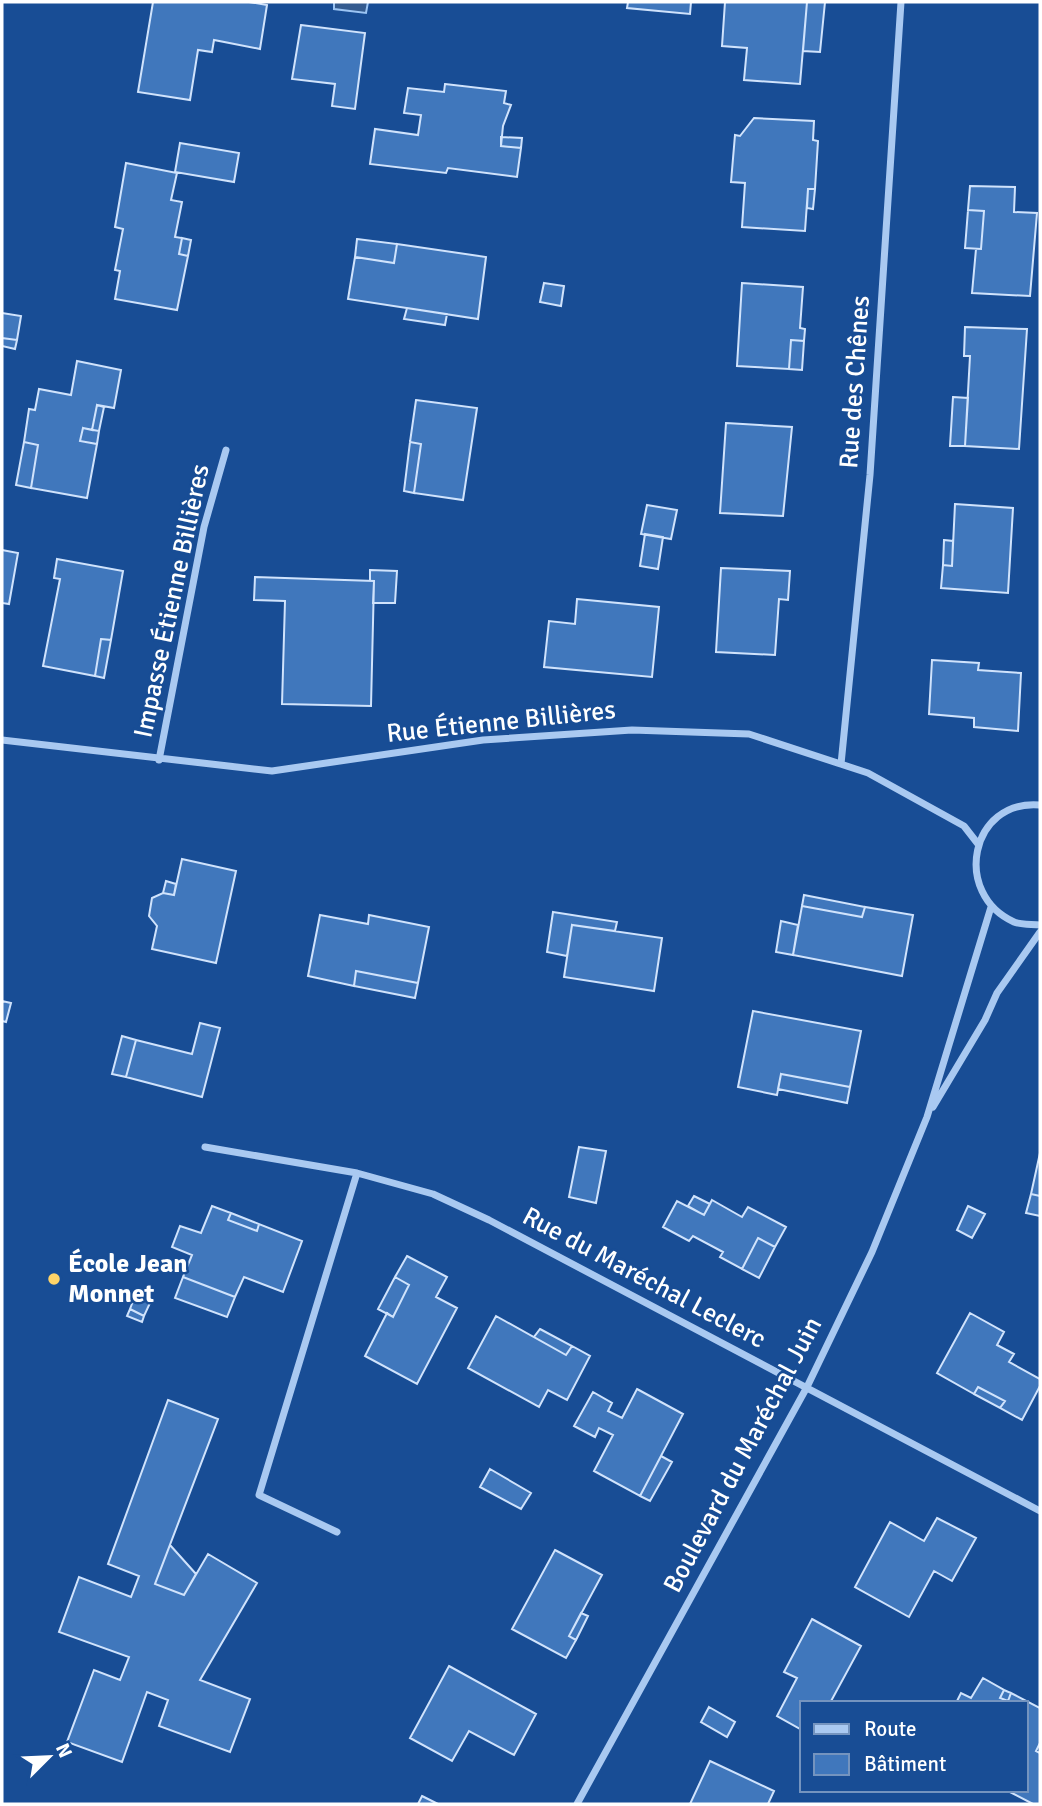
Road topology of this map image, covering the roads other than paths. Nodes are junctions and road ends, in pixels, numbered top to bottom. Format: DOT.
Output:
graph roads {
  1 [pos="901,2"];
  2 [pos="226,450"];
  3 [pos="2,740"];
  4 [pos="159,760"];
  5 [pos="841,764"];
  6 [pos="1040,805"];
  7 [pos="978,845"];
  8 [pos="991,907"];
  9 [pos="1040,925"];
  10 [pos="1040,932"];
  11 [pos="927,1116"];
  12 [pos="205,1147"];
  13 [pos="357,1174"];
  14 [pos="807,1387"];
  15 [pos="1040,1511"];
  16 [pos="337,1532"];
  17 [pos="577,1804"];
  1 -- 5 [label="street, Rue des Chênes"];
  2 -- 4 [label="street, Impasse Étienne Billières"];
  3 -- 4 [label="street, Rue Étienne Billières"];
  4 -- 5 [label="street, Rue Étienne Billières"];
  5 -- 7 [label="street, Rue Étienne Billières"];
  6 -- 7 [label="street"];
  7 -- 8 [label="street"];
  8 -- 9 [label="street"];
  8 -- 11 [label="street, Boulevard du Maréchal Juin"];
  10 -- 11 [label="street, Boulevard du Maréchal Juin"];
  11 -- 14 [label="street, Boulevard du Maréchal Juin"];
  12 -- 13 [label="street, Rue du Maréchal Leclerc"];
  13 -- 14 [label="street, Rue du Maréchal Leclerc"];
  13 -- 16 [label="street"];
  14 -- 15 [label="street, Rue du Maréchal Leclerc"];
  14 -- 17 [label="street, Boulevard du Maréchal Juin"];
}
